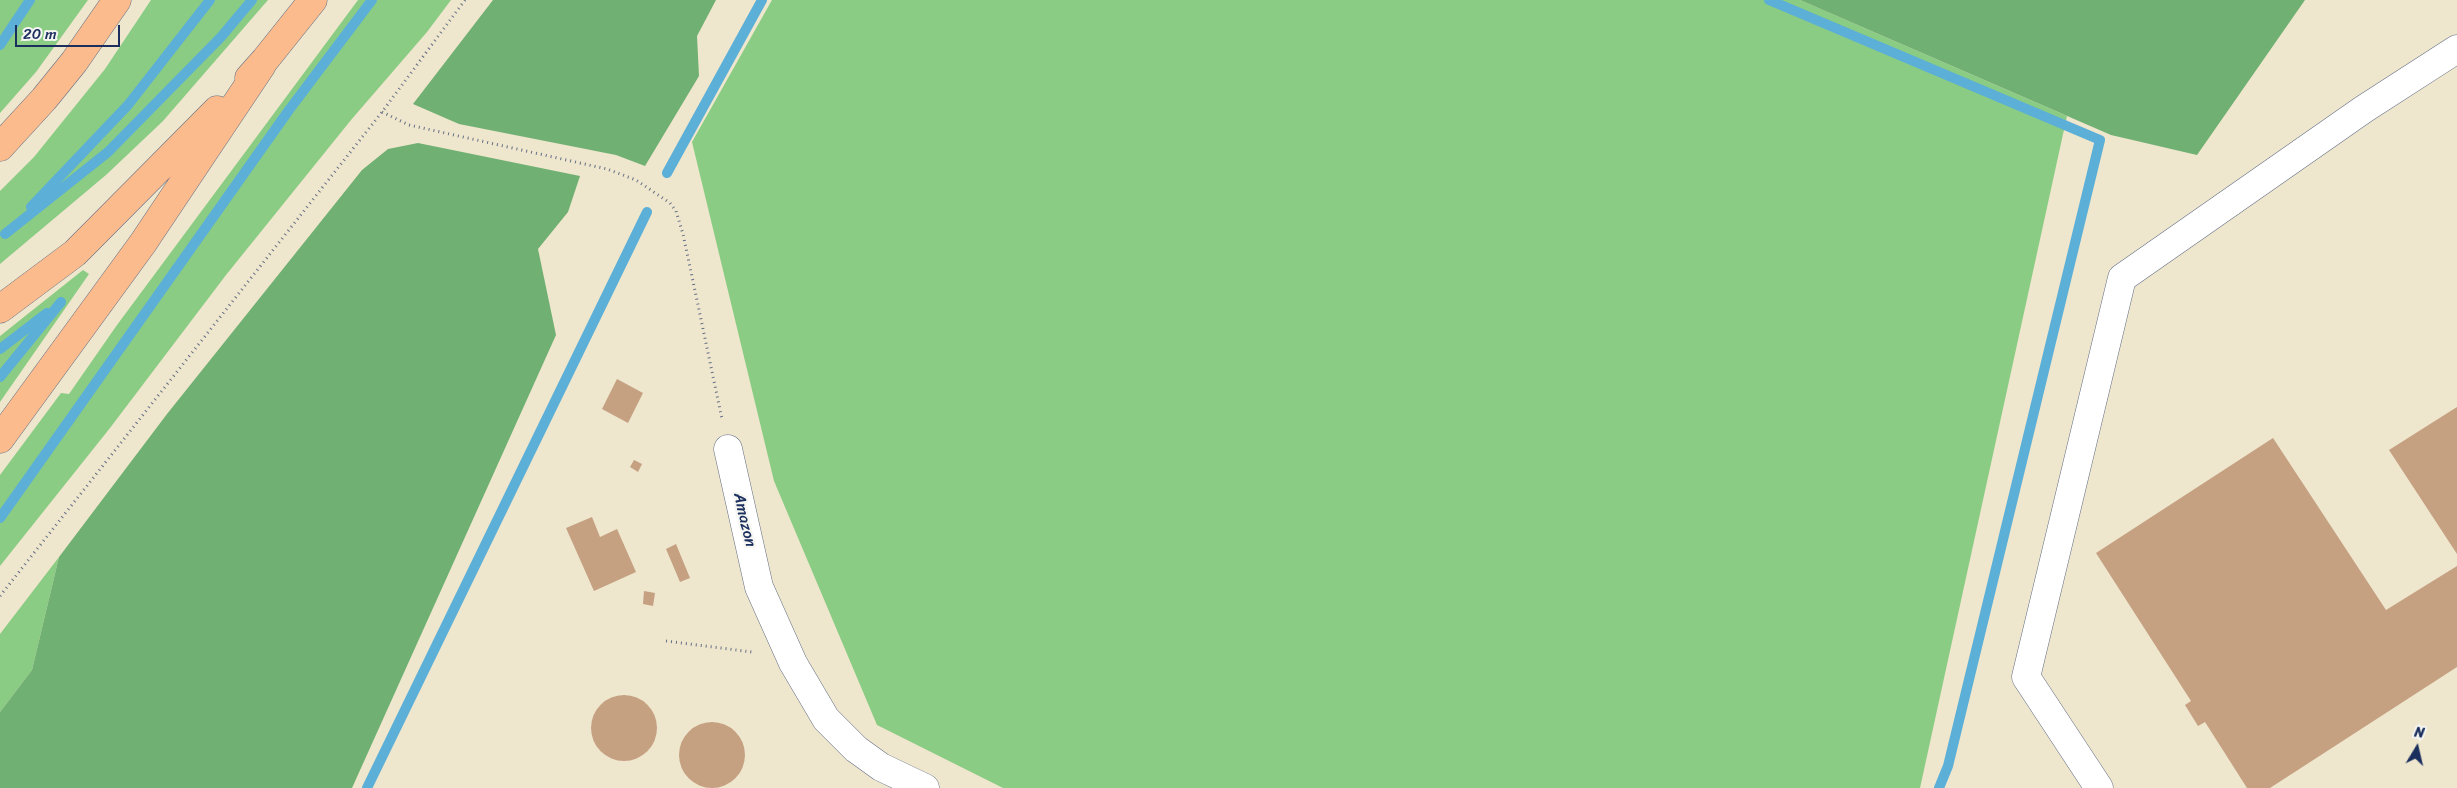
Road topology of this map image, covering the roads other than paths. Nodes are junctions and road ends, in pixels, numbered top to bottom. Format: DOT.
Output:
graph roads {
  1 [pos="117,0"];
  2 [pos="313,0"];
  3 [pos="2457,48"];
  4 [pos="262,65"];
  5 [pos="0,147"];
  6 [pos="0,309"];
  7 [pos="0,438"];
  8 [pos="728,449"];
  9 [pos="925,788"];
  10 [pos="2099,788"];
  1 -- 5 [label="highway"];
  2 -- 4 [label="highway"];
  3 -- 10 [label="lane"];
  4 -- 6 [label="highway"];
  4 -- 7 [label="highway"];
  8 -- 9 [label="lane, Amazon"];
}
